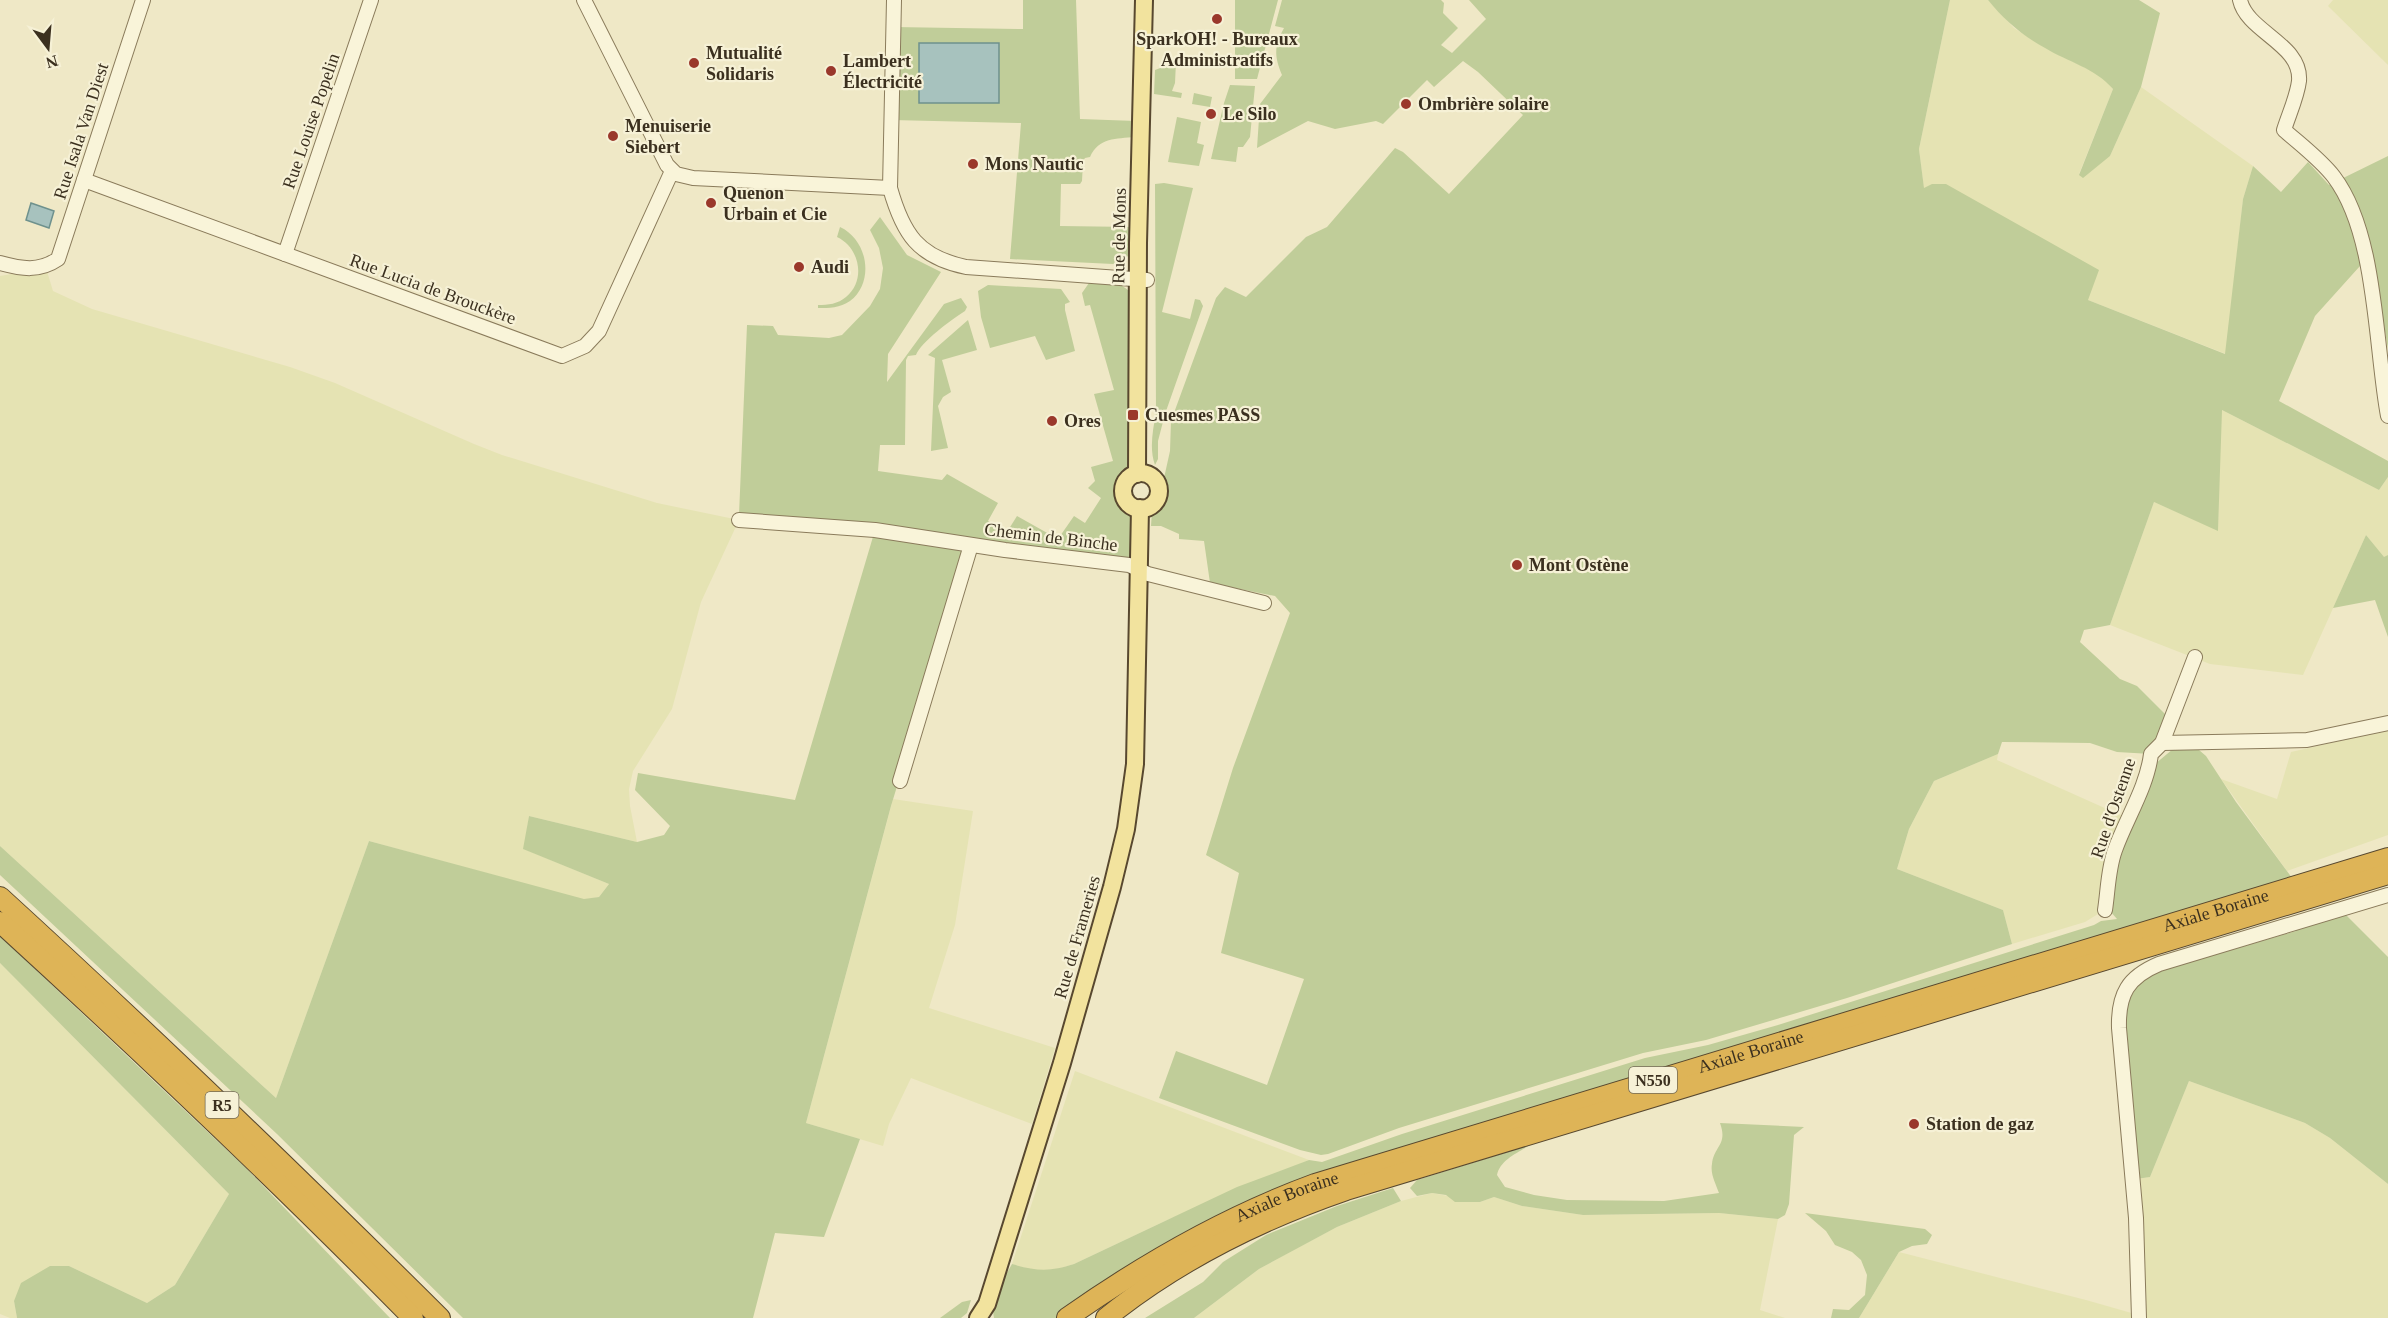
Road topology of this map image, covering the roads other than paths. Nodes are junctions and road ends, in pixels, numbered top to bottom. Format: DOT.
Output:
graph roads {
  1 [pos="143,0"];
  2 [pos="371,0"];
  3 [pos="584,0"];
  4 [pos="894,0"];
  5 [pos="1144,0"];
  6 [pos="2241,0"];
  7 [pos="672,171"];
  8 [pos="84,180"];
  9 [pos="890,188"];
  10 [pos="285,254"];
  11 [pos="0,263"];
  12 [pos="1142,280"];
  13 [pos="2388,416"];
  14 [pos="1142,474"];
  15 [pos="1140,508"];
  16 [pos="739,519"];
  17 [pos="971,545"];
  18 [pos="1139,570"];
  19 [pos="1264,603"];
  20 [pos="2195,657"];
  21 [pos="2388,723"];
  22 [pos="2162,743"];
  23 [pos="900,781"];
  24 [pos="2388,858"];
  25 [pos="2388,874"];
  26 [pos="2319,888"];
  27 [pos="2388,895"];
  28 [pos="0,897"];
  29 [pos="2267,903"];
  30 [pos="2105,910"];
  31 [pos="0,922"];
  32 [pos="372,1276"];
  33 [pos="985,1313"];
  34 [pos="400,1318"];
  35 [pos="413,1318"];
  36 [pos="440,1318"];
  37 [pos="1068,1318"];
  38 [pos="1106,1318"];
  39 [pos="2139,1318"];
  1 -- 8 [label="street, Rue Isala Van Diest"];
  2 -- 10 [label="street, Rue Louise Popelin"];
  3 -- 7 [label="street"];
  4 -- 9 [label="street"];
  5 -- 12 [label="main road, Rue de Mons"];
  6 -- 13 [label="street"];
  7 -- 9 [label="street"];
  7 -- 10 [label="street, Rue Lucia de Brouckère"];
  8 -- 10 [label="street, Rue Lucia de Brouckère"];
  8 -- 11 [label="street, Rue Isala Van Diest"];
  9 -- 12 [label="street"];
  12 -- 14 [label="main road, Rue de Mons"];
  14 -- 15 [label="main road"];
  14 -- 15 [label="main road"];
  15 -- 18 [label="main road"];
  16 -- 17 [label="street, Chemin de Binche"];
  17 -- 18 [label="street, Chemin de Binche"];
  17 -- 23 [label="street, Chemin de Binche"];
  18 -- 19 [label="street, Chemin de Binche"];
  18 -- 33 [label="main road, Rue de Frameries"];
  20 -- 22 [label="street, Rue d'Ostenne"];
  21 -- 22 [label="street"];
  22 -- 30 [label="street, Rue d'Ostenne"];
  24 -- 26 [label="highway, Axiale Boraine / N550"];
  25 -- 26 [label="highway, Axiale Boraine / N550"];
  26 -- 29 [label="highway, Axiale Boraine / N550"];
  27 -- 39 [label="street"];
  28 -- 36 [label="highway, R5"];
  29 -- 37 [label="highway, Axiale Boraine / N550"];
  29 -- 38 [label="highway, Axiale Boraine / N550"];
  31 -- 32 [label="highway, R5"];
  32 -- 34 [label="highway"];
  32 -- 35 [label="highway, R5"];
}
